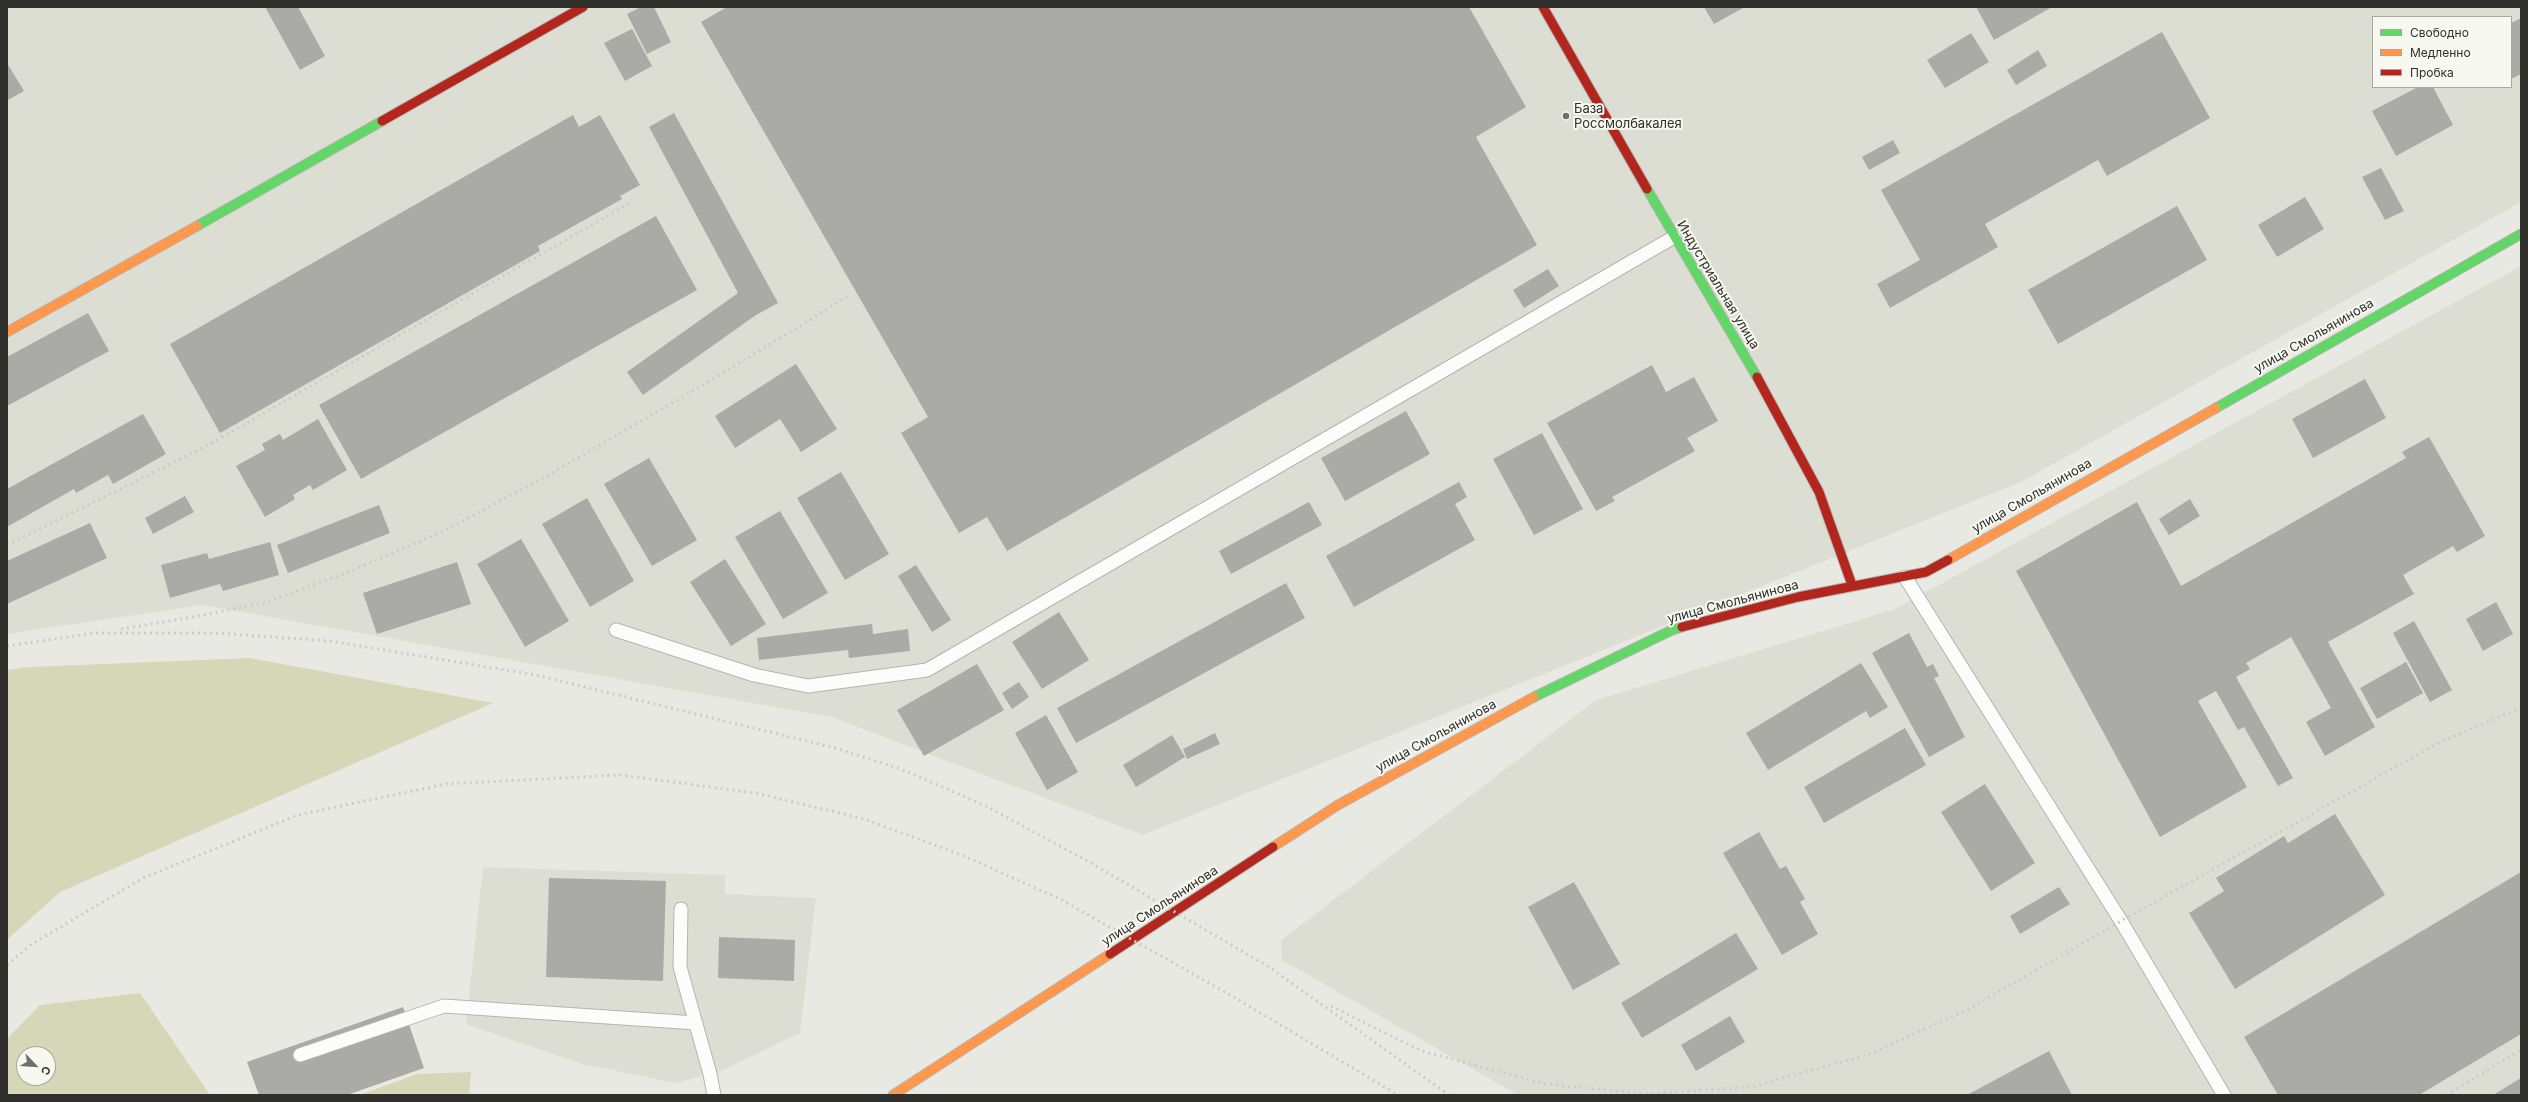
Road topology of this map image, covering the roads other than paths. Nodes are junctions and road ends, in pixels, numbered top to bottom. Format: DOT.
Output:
graph roads {
  1 [pos="583,7"];
  2 [pos="1544,7"];
  3 [pos="2521,234"];
  4 [pos="1674,237"];
  5 [pos="7,332"];
  6 [pos="1904,577"];
  7 [pos="1852,585"];
  8 [pos="616,630"];
  9 [pos="682,909"];
  10 [pos="696,1024"];
  11 [pos="300,1055"];
  12 [pos="916,1080"];
  13 [pos="714,1095"];
  14 [pos="893,1095"];
  15 [pos="918,1095"];
  16 [pos="2224,1095"];
  1 -- 5 [label="street"];
  2 -- 4 [label="street, Индустриальная улица"];
  3 -- 6 [label="street, улица Смольянинова"];
  4 -- 7 [label="street, Индустриальная улица"];
  4 -- 8 [label="lane"];
  6 -- 7 [label="street, улица Смольянинова"];
  6 -- 16 [label="lane"];
  7 -- 12 [label="street, улица Смольянинова"];
  9 -- 10 [label="lane"];
  10 -- 11 [label="lane"];
  10 -- 13 [label="lane"];
  12 -- 14 [label="street, улица Смольянинова"];
  12 -- 15 [label="lane"];
}
